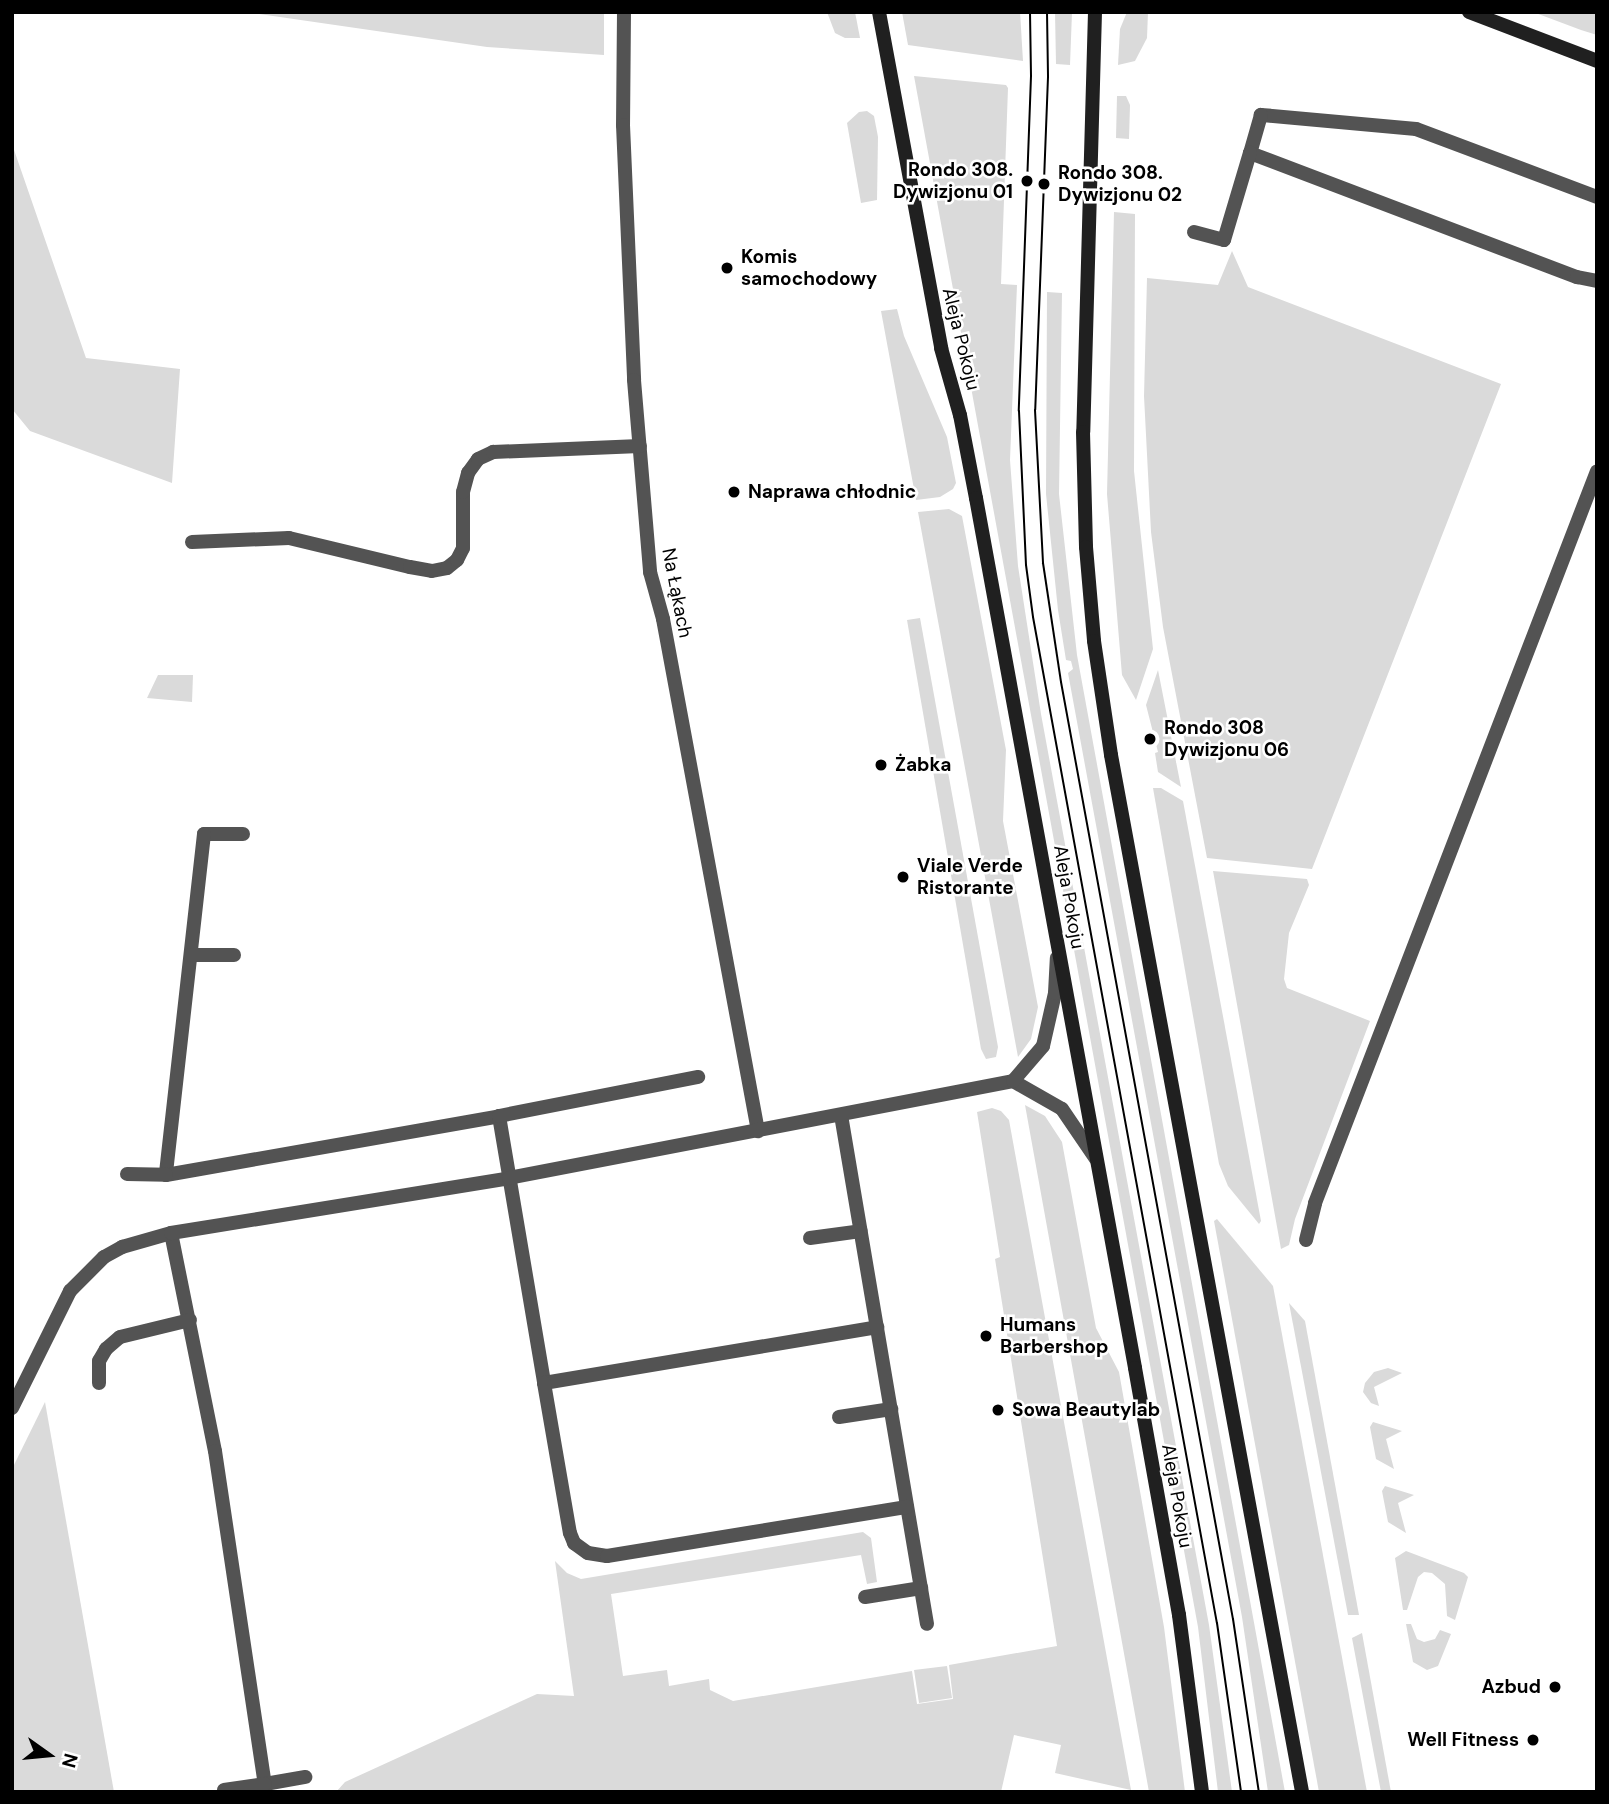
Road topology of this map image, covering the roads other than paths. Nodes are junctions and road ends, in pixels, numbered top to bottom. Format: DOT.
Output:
graph roads {
  1 [pos="624,12"];
  2 [pos="879,12"];
  3 [pos="1095,12"];
  4 [pos="1469,12"];
  5 [pos="1597,61"];
  6 [pos="1250,153"];
  7 [pos="1597,197"];
  8 [pos="1194,232"];
  9 [pos="1597,281"];
  10 [pos="640,446"];
  11 [pos="1597,471"];
  12 [pos="192,542"];
  13 [pos="243,834"];
  14 [pos="1058,946"];
  15 [pos="191,955"];
  16 [pos="234,955"];
  17 [pos="698,1077"];
  18 [pos="1013,1081"];
  19 [pos="499,1115"];
  20 [pos="841,1115"];
  21 [pos="758,1131"];
  22 [pos="1097,1160"];
  23 [pos="127,1174"];
  24 [pos="166,1175"];
  25 [pos="509,1178"];
  26 [pos="861,1231"];
  27 [pos="171,1233"];
  28 [pos="810,1238"];
  29 [pos="1306,1240"];
  30 [pos="190,1320"];
  31 [pos="877,1327"];
  32 [pos="99,1383"];
  33 [pos="544,1383"];
  34 [pos="12,1408"];
  35 [pos="891,1409"];
  36 [pos="839,1417"];
  37 [pos="907,1507"];
  38 [pos="921,1588"];
  39 [pos="865,1597"];
  40 [pos="927,1624"];
  41 [pos="305,1777"];
  42 [pos="265,1784"];
  43 [pos="224,1790"];
  44 [pos="1202,1792"];
  45 [pos="1302,1792"];
  1 -- 10 [label="street, Na Łąkach"];
  2 -- 14 [label="main road, Aleja Pokoju"];
  3 -- 45 [label="main road"];
  4 -- 5 [label="main road"];
  6 -- 7 [label="street"];
  6 -- 8 [label="street"];
  6 -- 9 [label="street"];
  10 -- 12 [label="street"];
  10 -- 21 [label="street, Na Łąkach"];
  11 -- 29 [label="street"];
  13 -- 15 [label="street"];
  14 -- 18 [label="street"];
  14 -- 22 [label="main road, Aleja Pokoju"];
  15 -- 16 [label="street"];
  15 -- 24 [label="street"];
  17 -- 19 [label="street"];
  18 -- 20 [label="street"];
  18 -- 22 [label="street"];
  19 -- 24 [label="street"];
  19 -- 25 [label="street"];
  20 -- 21 [label="street"];
  20 -- 26 [label="street"];
  21 -- 25 [label="street"];
  22 -- 44 [label="main road, Aleja Pokoju"];
  23 -- 24 [label="street"];
  25 -- 27 [label="street"];
  25 -- 33 [label="street"];
  26 -- 28 [label="street"];
  26 -- 31 [label="street"];
  27 -- 30 [label="street"];
  27 -- 34 [label="street"];
  30 -- 32 [label="street"];
  30 -- 42 [label="street"];
  31 -- 33 [label="street"];
  31 -- 35 [label="street"];
  33 -- 37 [label="street"];
  35 -- 36 [label="street"];
  35 -- 37 [label="street"];
  37 -- 38 [label="street"];
  38 -- 39 [label="street"];
  38 -- 40 [label="street"];
  41 -- 42 [label="street"];
  42 -- 43 [label="street"];
}
